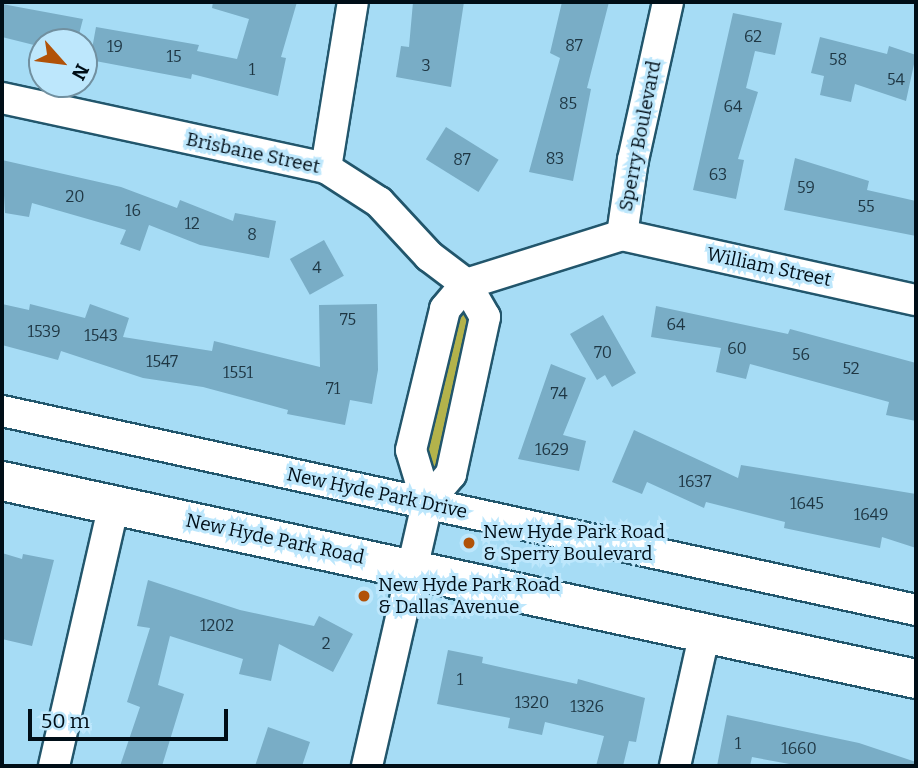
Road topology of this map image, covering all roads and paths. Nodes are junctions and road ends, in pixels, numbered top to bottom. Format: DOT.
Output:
graph roads {
  1 [pos="353,2"];
  2 [pos="668,2"];
  3 [pos="2,98"];
  4 [pos="326,168"];
  5 [pos="622,235"];
  6 [pos="466,284"];
  7 [pos="916,300"];
  8 [pos="2,411"];
  9 [pos="2,481"];
  10 [pos="426,503"];
  11 [pos="114,505"];
  12 [pos="412,568"];
  13 [pos="916,610"];
  14 [pos="705,632"];
  15 [pos="916,679"];
  16 [pos="54,766"];
  17 [pos="367,766"];
  18 [pos="675,766"];
  1 -- 4 [label="street"];
  2 -- 5 [label="street, Sperry Boulevard"];
  3 -- 4 [label="street, Brisbane Street"];
  4 -- 6 [label="street, Brisbane Street"];
  5 -- 6 [label="street, Sperry Boulevard"];
  5 -- 7 [label="street, William Street"];
  6 -- 10 [label="street"];
  6 -- 10 [label="street"];
  8 -- 10 [label="street, New Hyde Park Drive"];
  9 -- 11 [label="main road, New Hyde Park Road"];
  10 -- 12 [label="street"];
  10 -- 13 [label="street, New Hyde Park Drive"];
  11 -- 12 [label="main road, New Hyde Park Road"];
  11 -- 16 [label="street"];
  12 -- 14 [label="main road, New Hyde Park Road"];
  12 -- 17 [label="street"];
  14 -- 15 [label="main road, New Hyde Park Road"];
  14 -- 18 [label="street"];
}
